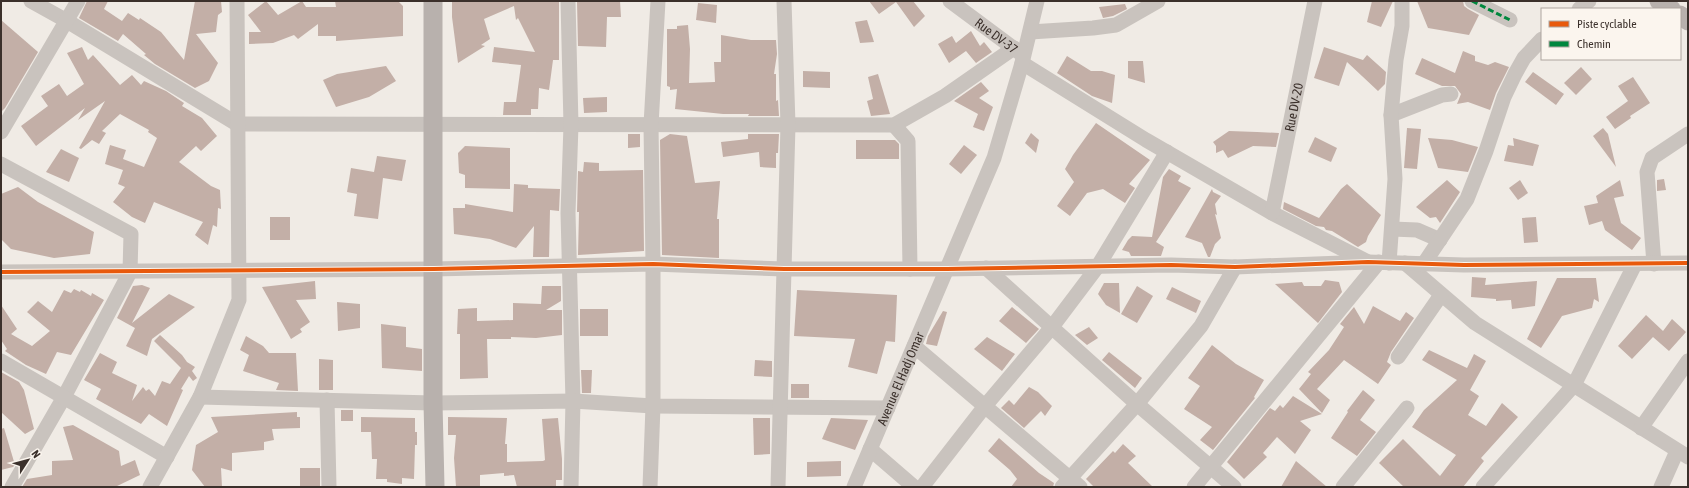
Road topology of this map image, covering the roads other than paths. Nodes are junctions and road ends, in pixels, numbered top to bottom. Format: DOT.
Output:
graph roads {
  1 [pos="32,1"];
  2 [pos="78,1"];
  3 [pos="237,1"];
  4 [pos="433,1"];
  5 [pos="568,1"];
  6 [pos="658,1"];
  7 [pos="784,1"];
  8 [pos="950,1"];
  9 [pos="1037,1"];
  10 [pos="1158,1"];
  11 [pos="1315,1"];
  12 [pos="1402,1"];
  13 [pos="1472,1"];
  14 [pos="1589,1"];
  15 [pos="1659,1"];
  16 [pos="1580,8"];
  17 [pos="1670,8"];
  18 [pos="1510,20"];
  19 [pos="67,21"];
  20 [pos="1030,32"];
  21 [pos="1541,40"];
  22 [pos="1020,55"];
  23 [pos="1451,94"];
  24 [pos="1391,115"];
  25 [pos="237,124"];
  26 [pos="434,124"];
  27 [pos="571,125"];
  28 [pos="651,125"];
  29 [pos="788,125"];
  30 [pos="894,125"];
  31 [pos="1,132"];
  32 [pos="1688,134"];
  33 [pos="1167,152"];
  34 [pos="1,164"];
  35 [pos="1272,213"];
  36 [pos="1392,229"];
  37 [pos="1440,240"];
  38 [pos="1379,263"];
  39 [pos="1405,263"];
  40 [pos="1688,263"];
  41 [pos="653,264"];
  42 [pos="1635,264"];
  43 [pos="1654,264"];
  44 [pos="1423,265"];
  45 [pos="570,266"];
  46 [pos="1098,266"];
  47 [pos="1235,267"];
  48 [pos="986,268"];
  49 [pos="434,269"];
  50 [pos="910,269"];
  51 [pos="947,269"];
  52 [pos="784,270"];
  53 [pos="238,271"];
  54 [pos="1,272"];
  55 [pos="130,272"];
  56 [pos="1441,295"];
  57 [pos="1052,327"];
  58 [pos="914,346"];
  59 [pos="1398,357"];
  60 [pos="1,361"];
  61 [pos="1688,361"];
  62 [pos="1574,385"];
  63 [pos="64,397"];
  64 [pos="200,397"];
  65 [pos="327,400"];
  66 [pos="573,401"];
  67 [pos="433,403"];
  68 [pos="1137,404"];
  69 [pos="653,406"];
  70 [pos="985,406"];
  71 [pos="781,407"];
  72 [pos="888,408"];
  73 [pos="1407,408"];
  74 [pos="1641,428"];
  75 [pos="870,450"];
  76 [pos="1683,454"];
  77 [pos="167,457"];
  78 [pos="1210,466"];
  79 [pos="1070,484"];
  80 [pos="12,487"];
  81 [pos="150,487"];
  82 [pos="329,487"];
  83 [pos="435,487"];
  84 [pos="571,487"];
  85 [pos="650,487"];
  86 [pos="778,487"];
  87 [pos="854,487"];
  88 [pos="914,487"];
  89 [pos="922,487"];
  90 [pos="1194,487"];
  91 [pos="1234,487"];
  92 [pos="1343,487"];
  93 [pos="1483,487"];
  94 [pos="1661,487"];
  1 -- 19 [label="street"];
  2 -- 19 [label="street"];
  3 -- 25 [label="street"];
  4 -- 26 [label="main road"];
  5 -- 27 [label="street"];
  6 -- 28 [label="street"];
  7 -- 29 [label="street"];
  8 -- 22 [label="street, Rue DV-37"];
  9 -- 20 [label="street"];
  10 -- 20 [label="street"];
  11 -- 35 [label="street, Rue DV-20"];
  12 -- 24 [label="street"];
  13 -- 18 [label="street"];
  14 -- 16 [label="street"];
  15 -- 17 [label="main road"];
  19 -- 25 [label="street"];
  19 -- 31 [label="street"];
  20 -- 22 [label="street, Avenue El Hadj Omar"];
  21 -- 37 [label="street"];
  22 -- 30 [label="street"];
  22 -- 33 [label="street, Rue DV-37"];
  22 -- 51 [label="street, Avenue El Hadj Omar"];
  23 -- 24 [label="street"];
  24 -- 36 [label="street"];
  25 -- 26 [label="street"];
  25 -- 53 [label="street"];
  26 -- 27 [label="street"];
  26 -- 49 [label="main road"];
  27 -- 28 [label="street"];
  27 -- 45 [label="street"];
  28 -- 29 [label="street"];
  28 -- 41 [label="street"];
  29 -- 30 [label="street"];
  29 -- 52 [label="street"];
  30 -- 50 [label="street"];
  32 -- 43 [label="street"];
  33 -- 35 [label="street, Rue DV-37"];
  33 -- 46 [label="street"];
  34 -- 55 [label="street"];
  35 -- 38 [label="street, Rue DV-37"];
  36 -- 37 [label="street"];
  36 -- 38 [label="street"];
  37 -- 44 [label="street"];
  38 -- 39 [label="street"];
  38 -- 47 [label="street"];
  38 -- 78 [label="street"];
  39 -- 44 [label="street"];
  39 -- 56 [label="street"];
  40 -- 43 [label="street"];
  41 -- 45 [label="street"];
  41 -- 52 [label="street"];
  41 -- 69 [label="street"];
  42 -- 43 [label="street"];
  42 -- 44 [label="street"];
  42 -- 62 [label="street"];
  45 -- 49 [label="street"];
  45 -- 66 [label="street"];
  46 -- 47 [label="street"];
  46 -- 48 [label="street"];
  46 -- 57 [label="street"];
  47 -- 68 [label="street"];
  48 -- 51 [label="street"];
  48 -- 57 [label="street"];
  49 -- 53 [label="street"];
  49 -- 67 [label="main road"];
  50 -- 51 [label="street"];
  50 -- 52 [label="street"];
  51 -- 58 [label="street, Avenue El Hadj Omar"];
  52 -- 71 [label="street"];
  53 -- 55 [label="street"];
  53 -- 64 [label="street"];
  54 -- 55 [label="street"];
  55 -- 63 [label="street"];
  56 -- 59 [label="street"];
  56 -- 62 [label="street"];
  57 -- 68 [label="street"];
  57 -- 70 [label="street"];
  58 -- 70 [label="street"];
  58 -- 72 [label="street, Avenue El Hadj Omar"];
  60 -- 63 [label="street"];
  61 -- 74 [label="street"];
  62 -- 74 [label="street"];
  62 -- 93 [label="street"];
  63 -- 77 [label="street"];
  63 -- 80 [label="street"];
  64 -- 65 [label="street"];
  64 -- 77 [label="street"];
  65 -- 67 [label="street"];
  65 -- 82 [label="street"];
  66 -- 67 [label="street"];
  66 -- 69 [label="street"];
  66 -- 84 [label="street"];
  67 -- 83 [label="main road"];
  68 -- 78 [label="street"];
  68 -- 79 [label="street"];
  69 -- 71 [label="street"];
  69 -- 85 [label="street"];
  70 -- 79 [label="street"];
  70 -- 89 [label="street"];
  71 -- 72 [label="street"];
  71 -- 86 [label="street"];
  72 -- 75 [label="street, Avenue El Hadj Omar"];
  73 -- 92 [label="street"];
  74 -- 76 [label="street"];
  75 -- 87 [label="street, Avenue El Hadj Omar"];
  75 -- 88 [label="street"];
  76 -- 94 [label="street"];
  77 -- 81 [label="street"];
  78 -- 90 [label="street"];
  78 -- 91 [label="street"];
}
